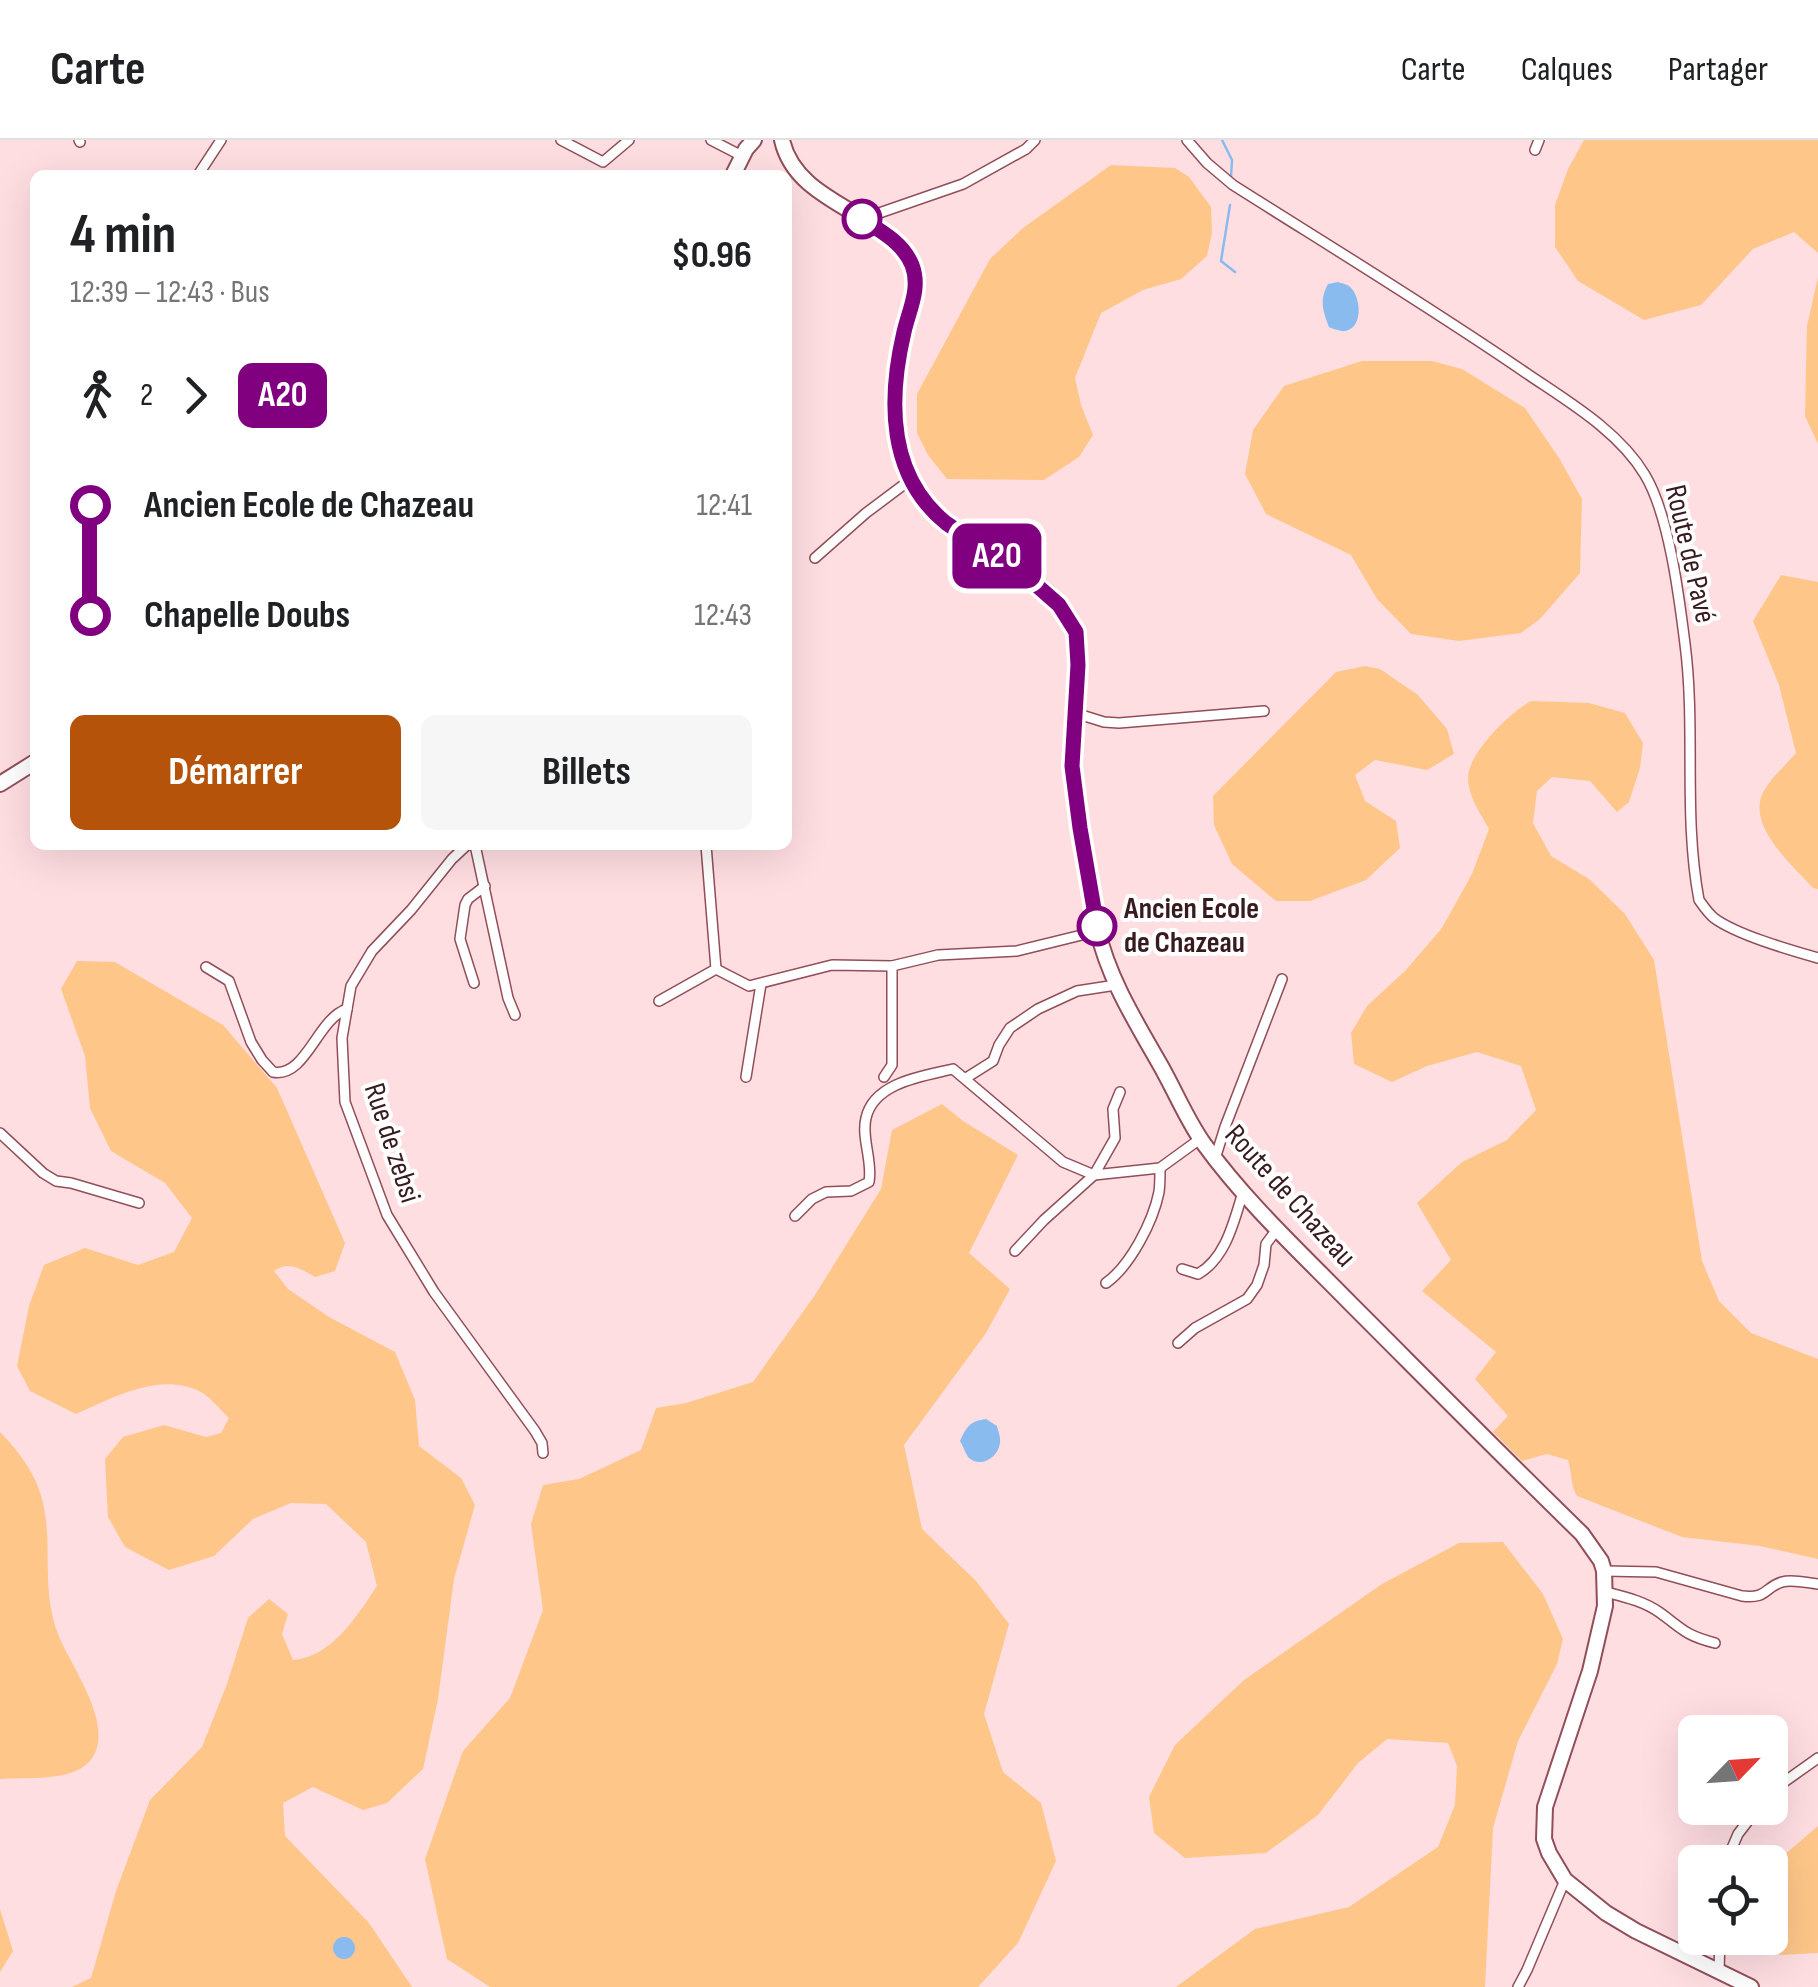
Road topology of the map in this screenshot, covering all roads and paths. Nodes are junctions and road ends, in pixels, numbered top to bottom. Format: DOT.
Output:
graph roads {
  1 [pos="221,140"];
  2 [pos="561,140"];
  3 [pos="629,140"];
  4 [pos="711,140"];
  5 [pos="754,140"];
  6 [pos="782,140"];
  7 [pos="1035,140"];
  8 [pos="1187,140"];
  9 [pos="742,156"];
  10 [pos="201,170"];
  11 [pos="735,170"];
  12 [pos="862,219"];
  13 [pos="910,480"];
  14 [pos="815,558"];
  15 [pos="1264,711"];
  16 [pos="1075,713"];
  17 [pos="30,765"];
  18 [pos="0,784"];
  19 [pos="462,850"];
  20 [pos="476,850"];
  21 [pos="706,850"];
  22 [pos="485,886"];
  23 [pos="1098,931"];
  24 [pos="1818,958"];
  25 [pos="206,966"];
  26 [pos="892,966"];
  27 [pos="716,970"];
  28 [pos="1282,979"];
  29 [pos="474,982"];
  30 [pos="762,984"];
  31 [pos="1116,985"];
  32 [pos="659,1001"];
  33 [pos="347,1008"];
  34 [pos="515,1015"];
  35 [pos="746,1076"];
  36 [pos="884,1077"];
  37 [pos="966,1078"];
  38 [pos="1120,1092"];
  39 [pos="0,1133"];
  40 [pos="1200,1138"];
  41 [pos="1215,1160"];
  42 [pos="1160,1168"];
  43 [pos="1094,1175"];
  44 [pos="1243,1192"];
  45 [pos="139,1203"];
  46 [pos="795,1216"];
  47 [pos="1278,1228"];
  48 [pos="1015,1251"];
  49 [pos="1182,1269"];
  50 [pos="1106,1283"];
  51 [pos="1178,1343"];
  52 [pos="543,1452"];
  53 [pos="1604,1571"];
  54 [pos="1818,1584"];
  55 [pos="1606,1592"];
  56 [pos="1714,1643"];
  57 [pos="1818,1758"];
  58 [pos="1788,1779"];
  59 [pos="1565,1880"];
  60 [pos="1719,1955"];
  61 [pos="1718,1971"];
  62 [pos="1518,1987"];
  63 [pos="1751,1987"];
  1 -- 10 [label="street"];
  2 -- 3 [label="street"];
  4 -- 9 [label="street"];
  5 -- 9 [label="main road"];
  6 -- 12 [label="main road, Route de Chazeau"];
  7 -- 12 [label="street"];
  8 -- 24 [label="street, Route de Pavé"];
  9 -- 11 [label="main road"];
  12 -- 13 [label="main road, Route de Chazeau"];
  13 -- 14 [label="street"];
  13 -- 16 [label="main road, Route de Chazeau"];
  15 -- 16 [label="street"];
  16 -- 23 [label="main road, Route de Chazeau"];
  17 -- 18 [label="main road"];
  19 -- 33 [label="street, Rue de zebsi"];
  20 -- 22 [label="street"];
  21 -- 27 [label="street"];
  22 -- 29 [label="street"];
  22 -- 34 [label="street"];
  23 -- 26 [label="street"];
  23 -- 31 [label="main road, Route de Chazeau"];
  25 -- 33 [label="street"];
  26 -- 30 [label="street"];
  26 -- 36 [label="street"];
  27 -- 30 [label="street"];
  27 -- 32 [label="street"];
  28 -- 41 [label="street"];
  30 -- 35 [label="street"];
  31 -- 37 [label="street"];
  31 -- 40 [label="main road, Route de Chazeau"];
  33 -- 52 [label="street, Rue de zebsi"];
  37 -- 43 [label="street"];
  37 -- 46 [label="street"];
  38 -- 43 [label="street"];
  39 -- 45 [label="street"];
  40 -- 41 [label="main road, Route de Chazeau"];
  40 -- 42 [label="street"];
  41 -- 44 [label="main road, Route de Chazeau"];
  42 -- 43 [label="street"];
  42 -- 50 [label="street"];
  43 -- 48 [label="street"];
  44 -- 47 [label="main road, Route de Chazeau"];
  44 -- 49 [label="street"];
  47 -- 51 [label="street"];
  47 -- 53 [label="main road, Route de Chazeau"];
  53 -- 54 [label="street"];
  53 -- 55 [label="main road, Route de Chazeau"];
  55 -- 56 [label="street"];
  55 -- 59 [label="main road, Route de Chazeau"];
  57 -- 58 [label="street"];
  59 -- 61 [label="main road, Route de Chazeau"];
  59 -- 62 [label="street"];
  60 -- 61 [label="street"];
  61 -- 63 [label="main road, Route de Chazeau"];
}
